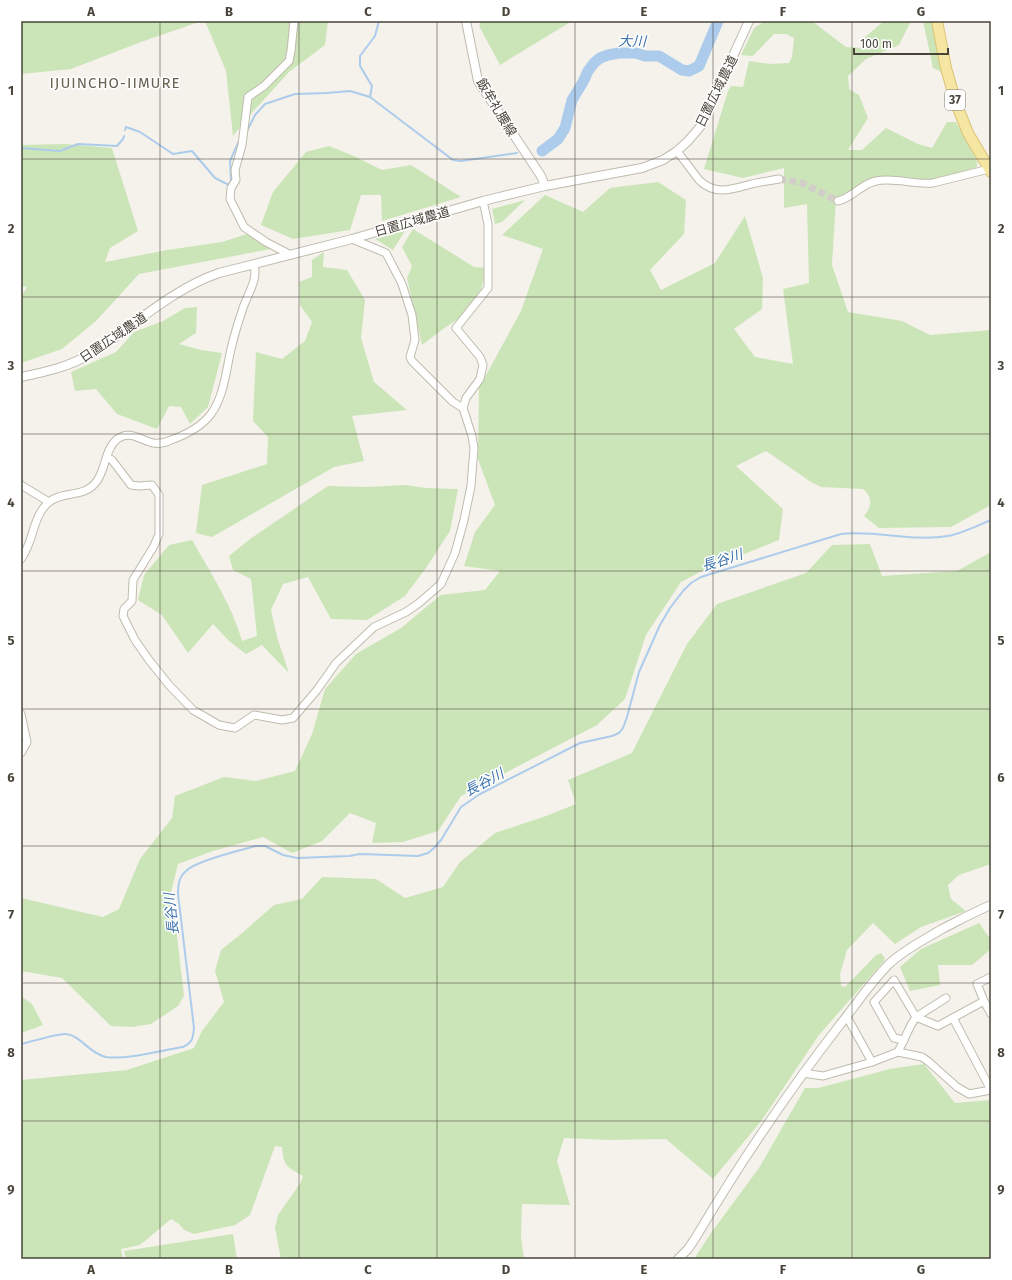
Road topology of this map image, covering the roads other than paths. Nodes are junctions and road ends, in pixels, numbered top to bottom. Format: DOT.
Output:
graph roads {
  1 [pos="294,21"];
  2 [pos="466,21"];
  3 [pos="749,21"];
  4 [pos="937,21"];
  5 [pos="677,151"];
  6 [pos="990,170"];
  7 [pos="779,179"];
  8 [pos="545,186"];
  9 [pos="484,200"];
  10 [pos="838,202"];
  11 [pos="352,239"];
  12 [pos="291,255"];
  13 [pos="254,265"];
  14 [pos="21,377"];
  15 [pos="463,408"];
  16 [pos="107,457"];
  17 [pos="21,485"];
  18 [pos="49,502"];
  19 [pos="21,559"];
  20 [pos="21,714"];
  21 [pos="21,753"];
  22 [pos="991,905"];
  23 [pos="991,977"];
  24 [pos="946,998"];
  25 [pos="984,1001"];
  26 [pos="991,1014"];
  27 [pos="847,1017"];
  28 [pos="916,1017"];
  29 [pos="953,1018"];
  30 [pos="904,1040"];
  31 [pos="898,1052"];
  32 [pos="872,1062"];
  33 [pos="803,1073"];
  34 [pos="991,1090"];
  35 [pos="678,1259"];
  1 -- 12 [label="street"];
  2 -- 8 [label="street, 飯牟礼腰線"];
  3 -- 5 [label="street, 日置広域農道"];
  4 -- 6 [label="main road, 37"];
  5 -- 7 [label="street"];
  5 -- 8 [label="street, 日置広域農道"];
  6 -- 10 [label="street"];
  8 -- 9 [label="street, 日置広域農道"];
  9 -- 11 [label="street, 日置広域農道"];
  9 -- 15 [label="street"];
  11 -- 12 [label="street, 日置広域農道"];
  11 -- 15 [label="street"];
  12 -- 13 [label="street, 日置広域農道"];
  13 -- 14 [label="street, 日置広域農道"];
  13 -- 16 [label="street"];
  15 -- 16 [label="street"];
  16 -- 18 [label="street"];
  17 -- 18 [label="street"];
  18 -- 19 [label="street"];
  20 -- 21 [label="street"];
  22 -- 27 [label="street"];
  23 -- 25 [label="street"];
  24 -- 28 [label="street"];
  25 -- 26 [label="street"];
  25 -- 29 [label="street"];
  27 -- 32 [label="street"];
  27 -- 33 [label="street"];
  28 -- 29 [label="street"];
  28 -- 30 [label="street"];
  28 -- 30 [label="street"];
  29 -- 34 [label="street"];
  30 -- 31 [label="street"];
  31 -- 32 [label="street"];
  31 -- 34 [label="street"];
  32 -- 33 [label="street"];
  33 -- 35 [label="street"];
}
